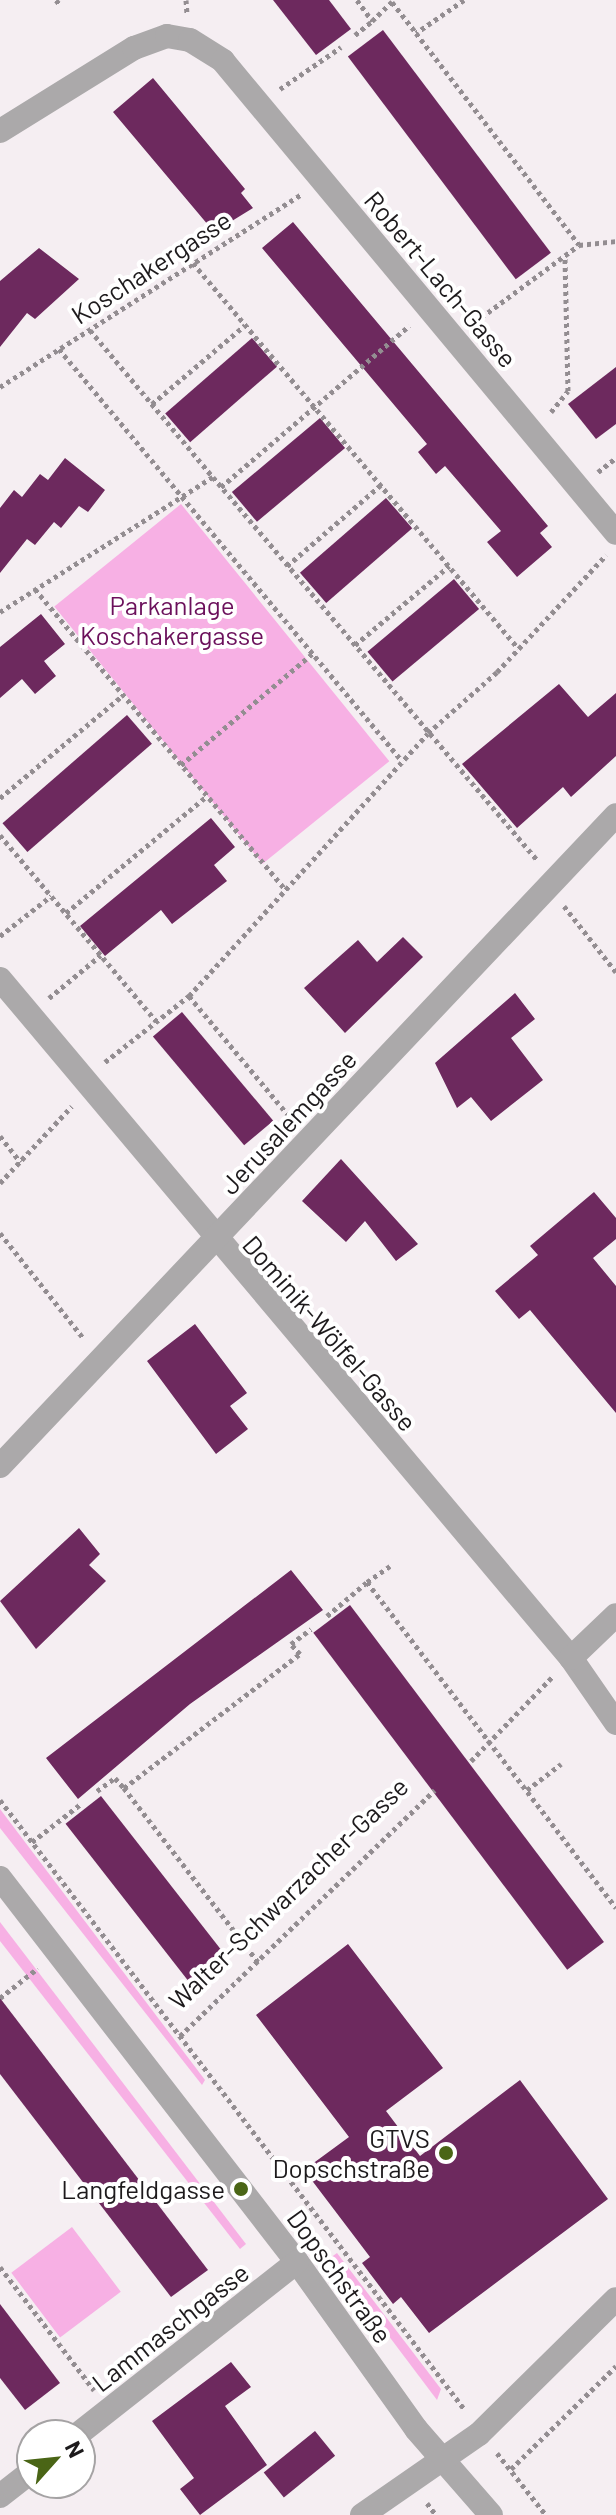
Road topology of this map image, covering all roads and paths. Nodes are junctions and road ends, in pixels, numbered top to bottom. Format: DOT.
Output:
graph roads {
  1 [pos="357,0"];
  2 [pos="464,0"];
  3 [pos="372,21"];
  4 [pos="416,33"];
  5 [pos="355,35"];
  6 [pos="341,47"];
  7 [pos="259,104"];
  8 [pos="0,131"];
  9 [pos="323,180"];
  10 [pos="616,241"];
  11 [pos="579,245"];
  12 [pos="565,255"];
  13 [pos="193,263"];
  14 [pos="429,309"];
  15 [pos="245,325"];
  16 [pos="90,330"];
  17 [pos="454,338"];
  18 [pos="59,349"];
  19 [pos="0,387"];
  20 [pos="152,404"];
  21 [pos="314,407"];
  22 [pos="533,434"];
  23 [pos="213,477"];
  24 [pos="381,485"];
  25 [pos="221,487"];
  26 [pos="182,496"];
  27 [pos="616,533"];
  28 [pos="616,544"];
  29 [pos="287,566"];
  30 [pos="449,566"];
  31 [pos="35,589"];
  32 [pos="0,612"];
  33 [pos="355,645"];
  34 [pos="518,648"];
  35 [pos="313,653"];
  36 [pos="123,695"];
  37 [pos="428,733"];
  38 [pos="402,761"];
  39 [pos="181,765"];
  40 [pos="207,796"];
  41 [pos="0,798"];
  42 [pos="616,815"];
  43 [pos="0,835"];
  44 [pos="551,883"];
  45 [pos="284,888"];
  46 [pos="51,896"];
  47 [pos="66,913"];
  48 [pos="0,936"];
  49 [pos="101,955"];
  50 [pos="616,972"];
  51 [pos="0,979"];
  52 [pos="189,996"];
  53 [pos="29,1015"];
  54 [pos="156,1022"];
  55 [pos="86,1084"];
  56 [pos="0,1136"];
  57 [pos="309,1140"];
  58 [pos="20,1162"];
  59 [pos="0,1183"];
  60 [pos="0,1233"];
  61 [pos="214,1240"];
  62 [pos="101,1360"];
  63 [pos="0,1466"];
  64 [pos="390,1566"];
  65 [pos="367,1582"];
  66 [pos="616,1615"];
  67 [pos="327,1616"];
  68 [pos="311,1629"];
  69 [pos="571,1658"];
  70 [pos="616,1723"];
  71 [pos="490,1742"];
  72 [pos="471,1761"];
  73 [pos="561,1764"];
  74 [pos="124,1788"];
  75 [pos="435,1790"];
  76 [pos="527,1790"];
  77 [pos="97,1791"];
  78 [pos="0,1800"];
  79 [pos="82,1803"];
  80 [pos="32,1842"];
  81 [pos="0,1878"];
  82 [pos="616,1908"];
  83 [pos="58,1953"];
  84 [pos="258,1962"];
  85 [pos="0,1998"];
  86 [pos="180,2036"];
  87 [pos="297,2262"];
  88 [pos="0,2267"];
  89 [pos="616,2299"];
  90 [pos="616,2366"];
  91 [pos="109,2410"];
  92 [pos="96,2420"];
  93 [pos="479,2434"];
  94 [pos="441,2458"];
  95 [pos="511,2469"];
  96 [pos="16,2484"];
  97 [pos="0,2496"];
  98 [pos="362,2515"];
  99 [pos="491,2515"];
  100 [pos="546,2515"];
  1 -- 3 [label="path"];
  2 -- 4 [label="path"];
  3 -- 4 [label="path"];
  3 -- 5 [label="path"];
  4 -- 11 [label="path"];
  6 -- 7 [label="path"];
  7 -- 8 [label="street, Robert-Lach-Gasse"];
  7 -- 9 [label="street, Robert-Lach-Gasse"];
  9 -- 13 [label="path, Koschakergasse"];
  9 -- 14 [label="street, Robert-Lach-Gasse"];
  10 -- 11 [label="path"];
  11 -- 12 [label="path"];
  12 -- 17 [label="path"];
  12 -- 22 [label="path"];
  13 -- 15 [label="path"];
  13 -- 16 [label="path, Koschakergasse"];
  14 -- 17 [label="street, Robert-Lach-Gasse"];
  14 -- 21 [label="path"];
  15 -- 20 [label="path"];
  15 -- 21 [label="path"];
  16 -- 18 [label="path, Koschakergasse"];
  16 -- 20 [label="path"];
  17 -- 22 [label="street, Robert-Lach-Gasse"];
  18 -- 19 [label="path, Koschakergasse"];
  18 -- 26 [label="path"];
  20 -- 23 [label="path"];
  21 -- 24 [label="path"];
  21 -- 25 [label="path"];
  22 -- 27 [label="street, Robert-Lach-Gasse"];
  23 -- 25 [label="path"];
  23 -- 26 [label="path"];
  24 -- 29 [label="path"];
  24 -- 30 [label="path"];
  25 -- 29 [label="path"];
  26 -- 31 [label="path"];
  26 -- 35 [label="path"];
  28 -- 34 [label="path"];
  29 -- 33 [label="path"];
  30 -- 33 [label="path"];
  30 -- 34 [label="path"];
  31 -- 32 [label="path"];
  31 -- 36 [label="path"];
  33 -- 37 [label="path"];
  34 -- 37 [label="path"];
  35 -- 38 [label="path"];
  35 -- 39 [label="path"];
  36 -- 39 [label="path"];
  36 -- 41 [label="path"];
  37 -- 38 [label="path"];
  37 -- 44 [label="path"];
  38 -- 45 [label="path"];
  39 -- 40 [label="path"];
  40 -- 45 [label="path"];
  40 -- 47 [label="path"];
  42 -- 44 [label="street, Jerusalemgasse"];
  43 -- 46 [label="path"];
  44 -- 50 [label="path"];
  44 -- 57 [label="street, Jerusalemgasse"];
  45 -- 52 [label="path"];
  46 -- 47 [label="path"];
  46 -- 48 [label="path"];
  47 -- 49 [label="path"];
  49 -- 53 [label="path"];
  49 -- 54 [label="path"];
  51 -- 53 [label="street, Dominik-Wölfel-Gasse"];
  52 -- 54 [label="path"];
  52 -- 57 [label="path"];
  53 -- 55 [label="street, Dominik-Wölfel-Gasse"];
  54 -- 55 [label="path"];
  55 -- 58 [label="path"];
  55 -- 61 [label="street, Dominik-Wölfel-Gasse"];
  56 -- 58 [label="path"];
  57 -- 61 [label="street, Jerusalemgasse"];
  58 -- 59 [label="path"];
  60 -- 62 [label="path"];
  61 -- 62 [label="street, Jerusalemgasse"];
  61 -- 69 [label="street, Dominik-Wölfel-Gasse"];
  62 -- 63 [label="street, Jerusalemgasse"];
  64 -- 65 [label="path"];
  65 -- 67 [label="path"];
  65 -- 71 [label="path"];
  66 -- 69 [label="street"];
  68 -- 74 [label="path"];
  69 -- 70 [label="street, Dominik-Wölfel-Gasse"];
  69 -- 71 [label="path"];
  71 -- 72 [label="path"];
  71 -- 76 [label="path"];
  73 -- 76 [label="path"];
  74 -- 77 [label="path"];
  74 -- 84 [label="path"];
  75 -- 84 [label="path, Walter-Schwarzacher-Gasse"];
  76 -- 82 [label="path"];
  78 -- 80 [label="path"];
  79 -- 80 [label="path"];
  80 -- 86 [label="path"];
  81 -- 83 [label="street, Dopschstraße"];
  83 -- 85 [label="path"];
  83 -- 87 [label="street, Dopschstraße"];
  84 -- 86 [label="path, Walter-Schwarzacher-Gasse"];
  86 -- 93 [label="path"];
  87 -- 91 [label="street, Lammaschgasse"];
  87 -- 94 [label="street, Dopschstraße"];
  88 -- 91 [label="path"];
  89 -- 93 [label="street"];
  90 -- 95 [label="path"];
  91 -- 92 [label="street, Lammaschgasse"];
  93 -- 94 [label="street"];
  93 -- 95 [label="path"];
  94 -- 98 [label="street"];
  94 -- 99 [label="street, Dopschstraße"];
  95 -- 100 [label="path"];
  96 -- 97 [label="street"];
}
